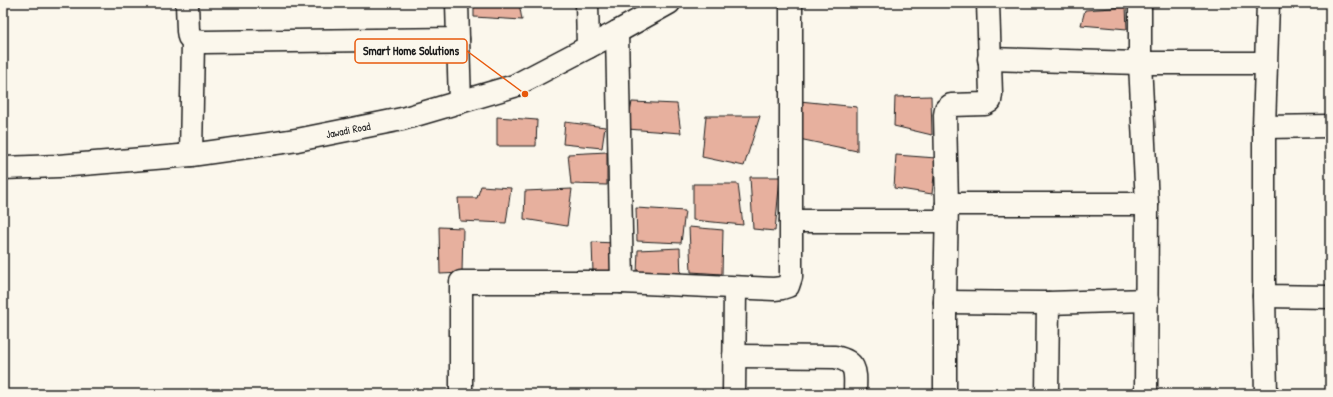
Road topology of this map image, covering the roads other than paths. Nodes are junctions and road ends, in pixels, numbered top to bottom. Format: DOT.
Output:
graph roads {
  1 [pos="187,3"];
  2 [pos="457,3"];
  3 [pos="587,3"];
  4 [pos="669,3"];
  5 [pos="791,3"];
  6 [pos="988,3"];
  7 [pos="1140,3"];
  8 [pos="1268,3"];
  9 [pos="617,32"];
  10 [pos="458,39"];
  11 [pos="193,41"];
  12 [pos="588,47"];
  13 [pos="989,59"];
  14 [pos="1140,63"];
  15 [pos="1266,63"];
  16 [pos="460,102"];
  17 [pos="1330,126"];
  18 [pos="1264,127"];
  19 [pos="191,155"];
  20 [pos="3,168"];
  21 [pos="1147,204"];
  22 [pos="947,213"];
  23 [pos="791,221"];
  24 [pos="622,282"];
  25 [pos="735,288"];
  26 [pos="1264,296"];
  27 [pos="1330,297"];
  28 [pos="1147,300"];
  29 [pos="945,302"];
  30 [pos="1048,303"];
  31 [pos="734,356"];
  32 [pos="461,394"];
  33 [pos="734,394"];
  34 [pos="855,394"];
  35 [pos="945,394"];
  36 [pos="1047,394"];
  37 [pos="1146,394"];
  38 [pos="1266,394"];
  1 -- 11 [label="street"];
  2 -- 10 [label="street"];
  3 -- 12 [label="street"];
  4 -- 9 [label="street, Jawadi Road"];
  5 -- 23 [label="street"];
  6 -- 13 [label="street"];
  7 -- 14 [label="street"];
  8 -- 15 [label="street"];
  9 -- 12 [label="street, Jawadi Road"];
  9 -- 24 [label="street"];
  10 -- 11 [label="street"];
  10 -- 16 [label="street"];
  11 -- 19 [label="street"];
  12 -- 16 [label="street, Jawadi Road"];
  13 -- 14 [label="street"];
  13 -- 22 [label="street"];
  14 -- 15 [label="street"];
  14 -- 21 [label="street"];
  15 -- 18 [label="street"];
  16 -- 19 [label="street, Jawadi Road"];
  17 -- 18 [label="street"];
  18 -- 26 [label="street"];
  19 -- 20 [label="street, Jawadi Road"];
  21 -- 22 [label="street"];
  21 -- 28 [label="street"];
  22 -- 23 [label="street"];
  22 -- 29 [label="street"];
  23 -- 25 [label="street"];
  24 -- 25 [label="street"];
  24 -- 32 [label="street"];
  25 -- 31 [label="street"];
  26 -- 27 [label="street"];
  26 -- 38 [label="street"];
  28 -- 30 [label="street"];
  28 -- 37 [label="street"];
  29 -- 30 [label="street"];
  29 -- 35 [label="street"];
  30 -- 36 [label="street"];
  31 -- 33 [label="street"];
  31 -- 34 [label="street"];
}
